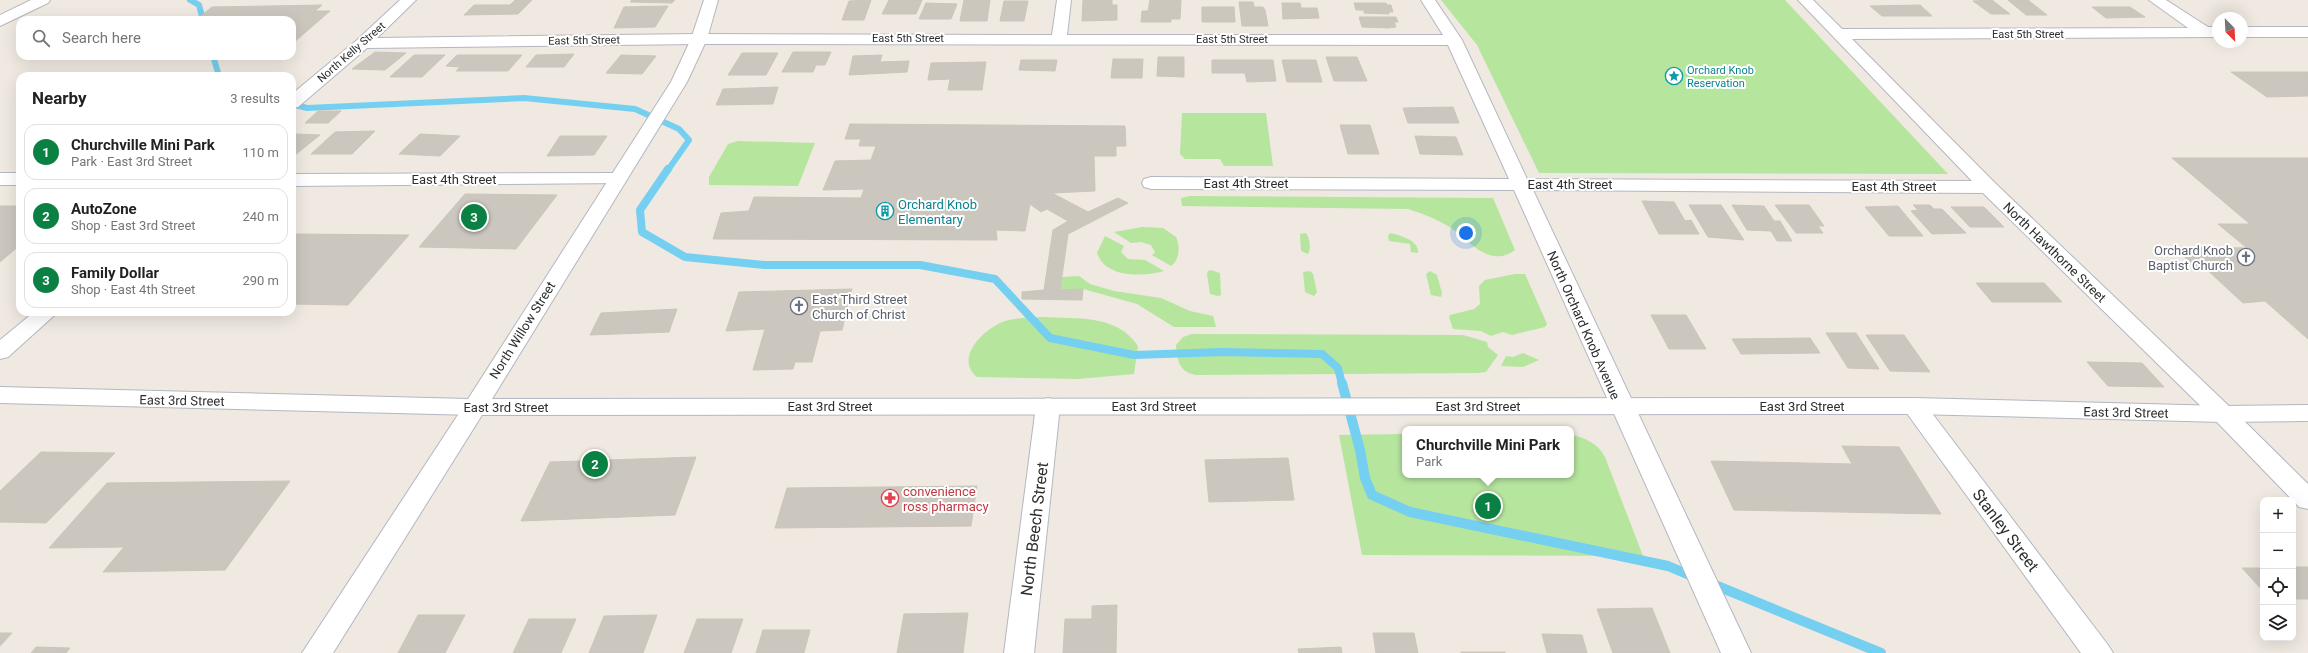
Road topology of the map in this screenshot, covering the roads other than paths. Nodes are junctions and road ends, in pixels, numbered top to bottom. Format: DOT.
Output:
graph roads {
  1 [pos="43,0"];
  2 [pos="409,0"];
  3 [pos="711,0"];
  4 [pos="1064,0"];
  5 [pos="1428,0"];
  6 [pos="1805,0"];
  7 [pos="2156,0"];
  8 [pos="0,21"];
  9 [pos="2212,32"];
  10 [pos="2248,32"];
  11 [pos="2308,32"];
  12 [pos="1838,34"];
  13 [pos="699,38"];
  14 [pos="1059,38"];
  15 [pos="1454,40"];
  16 [pos="363,43"];
  17 [pos="296,100"];
  18 [pos="0,179"];
  19 [pos="16,179"];
  20 [pos="617,179"];
  21 [pos="296,180"];
  22 [pos="1151,183"];
  23 [pos="1520,184"];
  24 [pos="1988,187"];
  25 [pos="42,316"];
  26 [pos="0,352"];
  27 [pos="0,395"];
  28 [pos="1048,406"];
  29 [pos="1621,406"];
  30 [pos="1914,406"];
  31 [pos="475,407"];
  32 [pos="2308,413"];
  33 [pos="2223,414"];
  34 [pos="2308,500"];
  35 [pos="317,653"];
  36 [pos="1019,653"];
  37 [pos="1736,653"];
  38 [pos="2098,653"];
  1 -- 8 [label="street"];
  2 -- 16 [label="street, North Kelly Street"];
  3 -- 13 [label="street, North Willow Street"];
  4 -- 14 [label="street"];
  5 -- 15 [label="street, North Orchard Knob Avenue"];
  6 -- 12 [label="street, North Hawthorne Street"];
  7 -- 9 [label="street"];
  9 -- 12 [label="street, East 5th Street"];
  10 -- 11 [label="street"];
  12 -- 24 [label="street, North Hawthorne Street"];
  13 -- 14 [label="street, East 5th Street"];
  13 -- 16 [label="street, East 5th Street"];
  13 -- 20 [label="street, North Willow Street"];
  14 -- 15 [label="street, East 5th Street"];
  15 -- 23 [label="street, North Orchard Knob Avenue"];
  16 -- 17 [label="street, North Kelly Street"];
  18 -- 19 [label="street"];
  20 -- 21 [label="street, East 4th Street"];
  20 -- 31 [label="street, North Willow Street"];
  22 -- 23 [label="street, East 4th Street"];
  23 -- 24 [label="street, East 4th Street"];
  23 -- 29 [label="street, North Orchard Knob Avenue"];
  24 -- 33 [label="street, North Hawthorne Street"];
  25 -- 26 [label="street"];
  27 -- 31 [label="street, East 3rd Street"];
  28 -- 29 [label="street, East 3rd Street"];
  28 -- 31 [label="street, East 3rd Street"];
  28 -- 36 [label="street, North Beech Street"];
  29 -- 30 [label="street, East 3rd Street"];
  29 -- 37 [label="street, North Orchard Knob Avenue"];
  30 -- 33 [label="street, East 3rd Street"];
  30 -- 38 [label="street, Stanley Street"];
  31 -- 35 [label="street, North Willow Street"];
  32 -- 33 [label="street, East 3rd Street"];
  33 -- 34 [label="street, North Hawthorne Street"];
}
